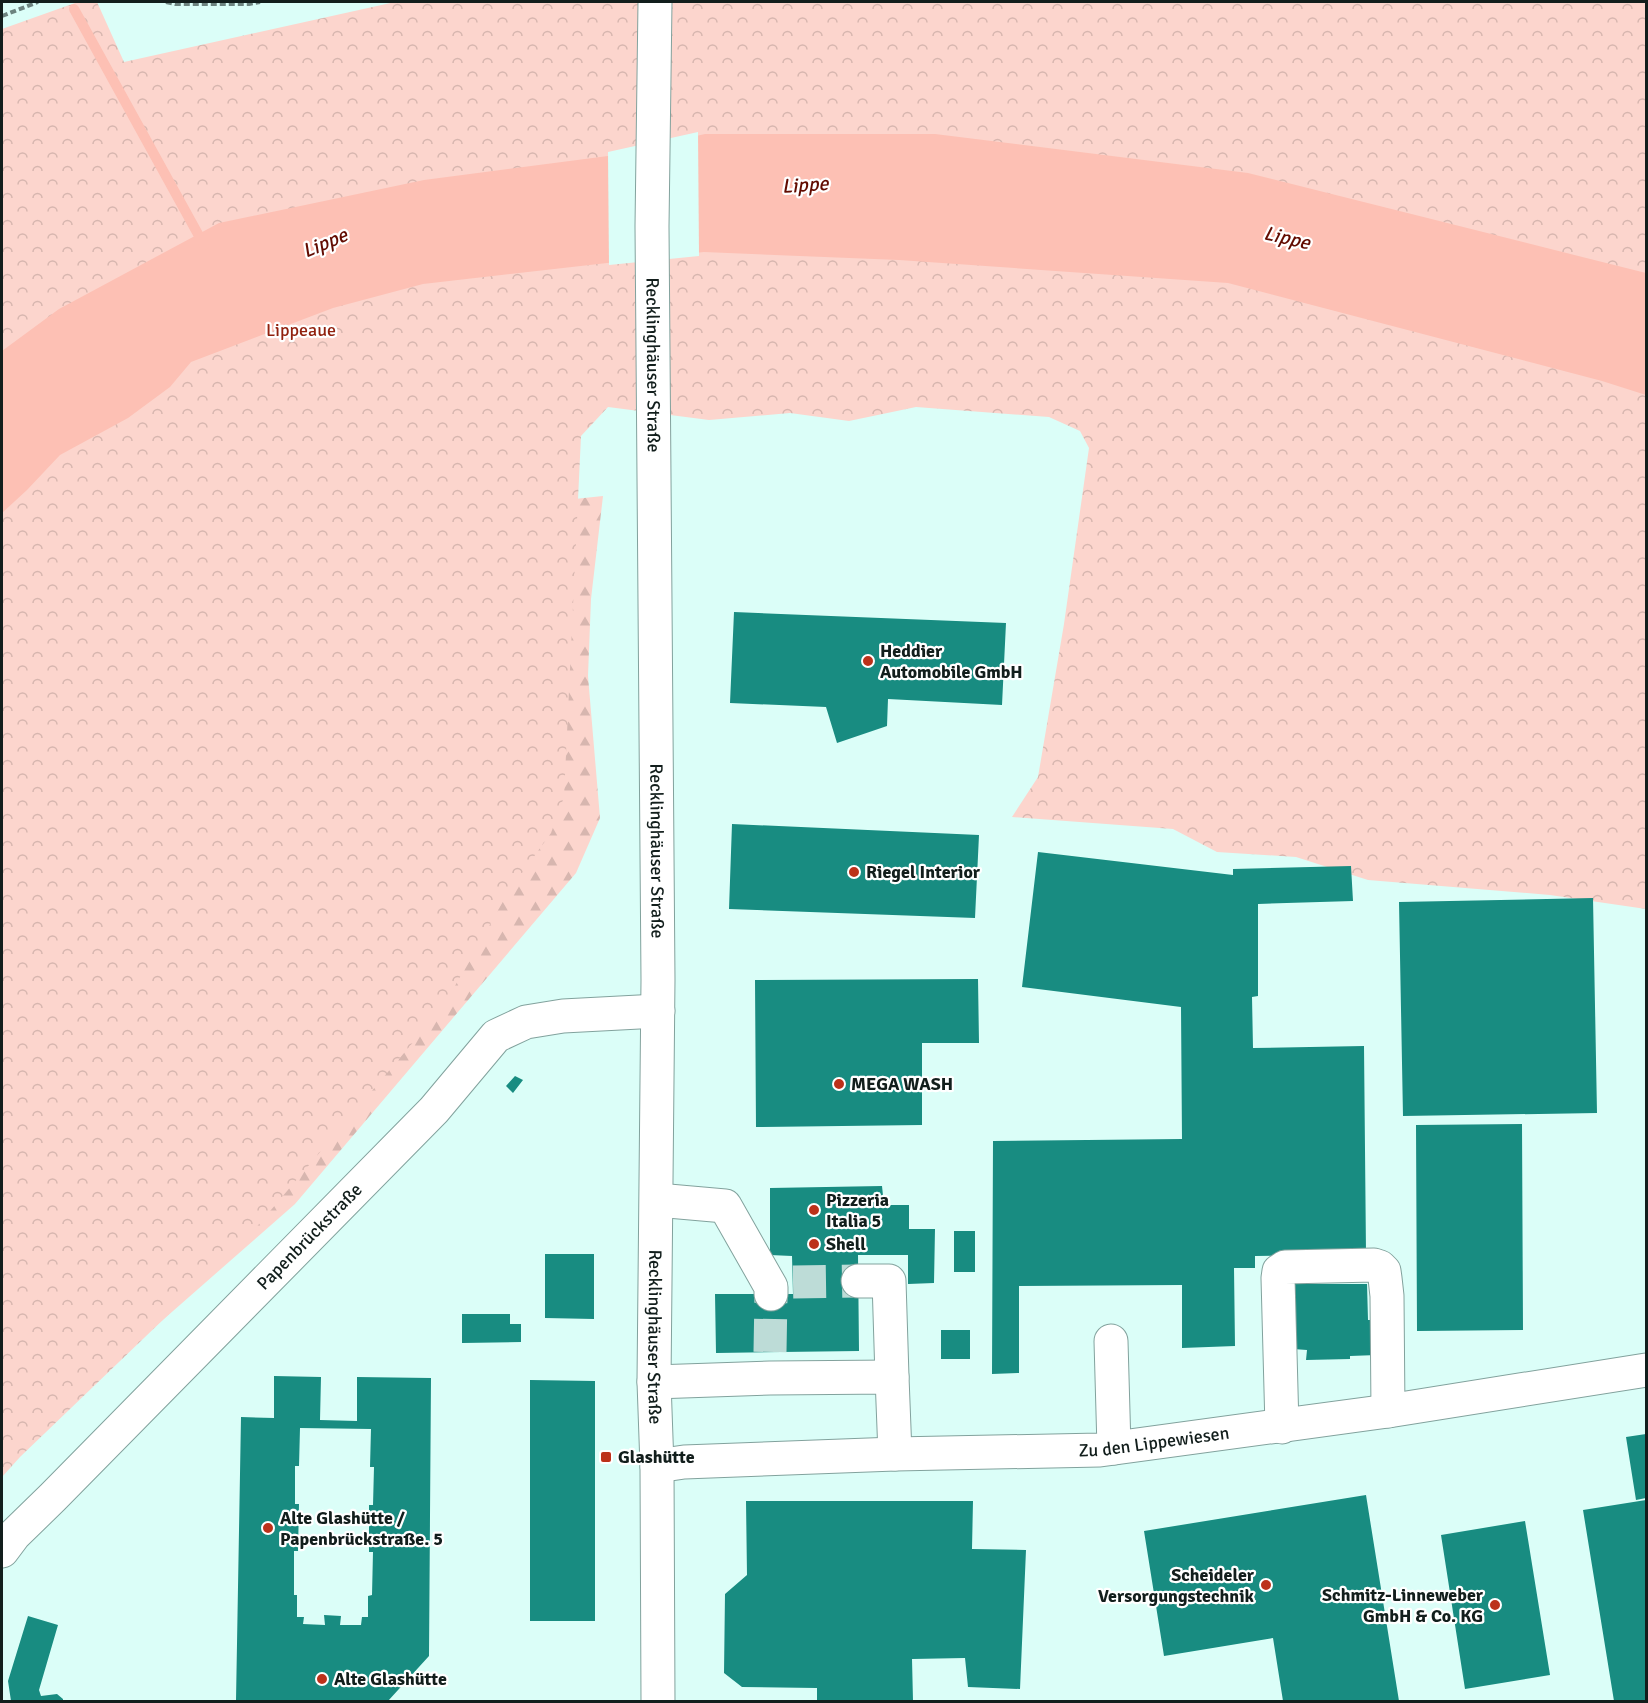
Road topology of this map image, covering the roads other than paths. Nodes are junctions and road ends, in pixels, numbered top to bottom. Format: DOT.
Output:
graph roads {
  1 [pos="655,2"];
  2 [pos="658,1011"];
  3 [pos="657,1200"];
  4 [pos="858,1281"];
  5 [pos="777,1286"];
  6 [pos="1111,1341"];
  7 [pos="1647,1370"];
  8 [pos="892,1377"];
  9 [pos="654,1382"];
  10 [pos="1388,1411"];
  11 [pos="1282,1427"];
  12 [pos="1114,1448"];
  13 [pos="895,1454"];
  14 [pos="657,1466"];
  15 [pos="2,1551"];
  16 [pos="658,1701"];
  1 -- 2 [label="street, Recklinghäuser Straße"];
  2 -- 3 [label="street, Recklinghäuser Straße"];
  2 -- 15 [label="street, Papenbrückstraße"];
  3 -- 5 [label="street"];
  3 -- 9 [label="street, Recklinghäuser Straße"];
  4 -- 8 [label="street"];
  6 -- 12 [label="street"];
  7 -- 10 [label="street, Zu den Lippewiesen"];
  8 -- 9 [label="street"];
  8 -- 13 [label="street"];
  9 -- 14 [label="street, Recklinghäuser Straße"];
  10 -- 11 [label="street, Zu den Lippewiesen"];
  10 -- 11 [label="street"];
  11 -- 12 [label="street, Zu den Lippewiesen"];
  12 -- 13 [label="street, Zu den Lippewiesen"];
  13 -- 14 [label="street, Zu den Lippewiesen"];
  14 -- 16 [label="street, Recklinghäuser Straße"];
}
